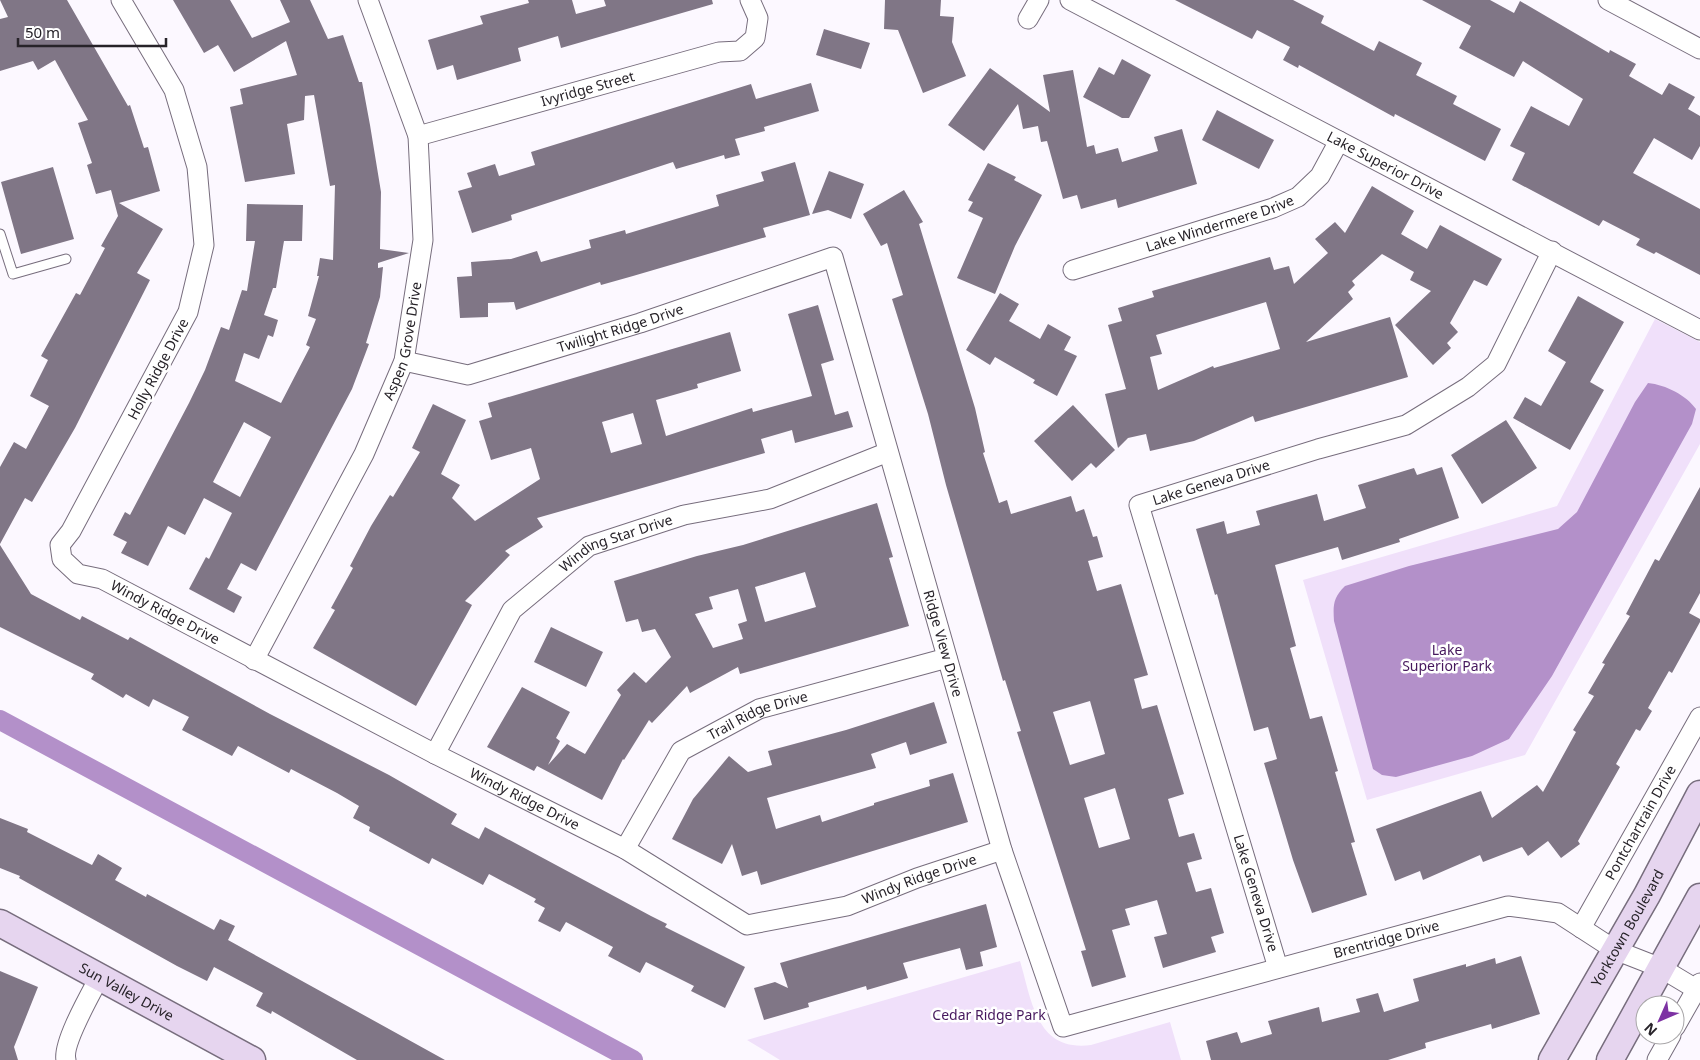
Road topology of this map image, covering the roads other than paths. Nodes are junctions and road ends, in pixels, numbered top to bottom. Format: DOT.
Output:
graph roads {
  1 [pos="121,0"];
  2 [pos="368,0"];
  3 [pos="750,0"];
  4 [pos="1039,0"];
  5 [pos="1070,0"];
  6 [pos="1608,0"];
  7 [pos="1028,19"];
  8 [pos="1700,49"];
  9 [pos="418,136"];
  10 [pos="1339,142"];
  11 [pos="0,234"];
  12 [pos="1552,251"];
  13 [pos="833,257"];
  14 [pos="66,259"];
  15 [pos="1072,270"];
  16 [pos="1700,330"];
  17 [pos="404,361"];
  18 [pos="888,452"];
  19 [pos="62,559"];
  20 [pos="947,658"];
  21 [pos="254,660"];
  22 [pos="1700,717"];
  23 [pos="435,754"];
  24 [pos="1700,794"];
  25 [pos="625,849"];
  26 [pos="1002,850"];
  27 [pos="1700,897"];
  28 [pos="0,923"];
  29 [pos="1581,928"];
  30 [pos="1615,950"];
  31 [pos="1278,968"];
  32 [pos="1661,968"];
  33 [pos="99,978"];
  34 [pos="1698,986"];
  35 [pos="1685,1010"];
  36 [pos="1063,1027"];
  37 [pos="1665,1045"];
  38 [pos="66,1060"];
  39 [pos="252,1060"];
  40 [pos="1552,1060"];
  41 [pos="1610,1060"];
  42 [pos="1657,1060"];
  1 -- 19 [label="street, Holly Ridge Drive"];
  2 -- 9 [label="street, Aspen Grove Drive"];
  3 -- 9 [label="street, Ivyridge Street"];
  4 -- 7 [label="street"];
  5 -- 10 [label="street, Lake Superior Drive"];
  6 -- 8 [label="street"];
  9 -- 17 [label="street, Aspen Grove Drive"];
  10 -- 12 [label="street, Lake Superior Drive"];
  10 -- 15 [label="street, Lake Windermere Drive"];
  11 -- 14 [label="lane"];
  12 -- 16 [label="street, Lake Superior Drive"];
  12 -- 31 [label="street, Lake Geneva Drive"];
  13 -- 17 [label="street, Twilight Ridge Drive"];
  13 -- 18 [label="street, Ridge View Drive"];
  17 -- 21 [label="street, Aspen Grove Drive"];
  18 -- 20 [label="street, Ridge View Drive"];
  18 -- 23 [label="street, Winding Star Drive"];
  19 -- 21 [label="street, Windy Ridge Drive"];
  20 -- 25 [label="street, Trail Ridge Drive"];
  20 -- 26 [label="street, Ridge View Drive"];
  21 -- 23 [label="street, Windy Ridge Drive"];
  22 -- 29 [label="street, Pontchartrain Drive"];
  23 -- 25 [label="street, Windy Ridge Drive"];
  24 -- 30 [label="main road, Yorktown Boulevard"];
  25 -- 26 [label="street, Windy Ridge Drive"];
  26 -- 36 [label="street, Ridge View Drive"];
  27 -- 32 [label="main road"];
  28 -- 33 [label="main road, Sun Valley Drive"];
  29 -- 30 [label="street, Brentridge Drive"];
  29 -- 31 [label="street, Brentridge Drive"];
  30 -- 32 [label="street, Brentridge Drive"];
  30 -- 40 [label="main road, Yorktown Boulevard"];
  31 -- 36 [label="street, Brentridge Drive"];
  32 -- 34 [label="street, Brentridge Drive"];
  32 -- 41 [label="main road"];
  33 -- 38 [label="street"];
  33 -- 39 [label="main road, Sun Valley Drive"];
  34 -- 35 [label="street"];
  37 -- 42 [label="street"];
}
